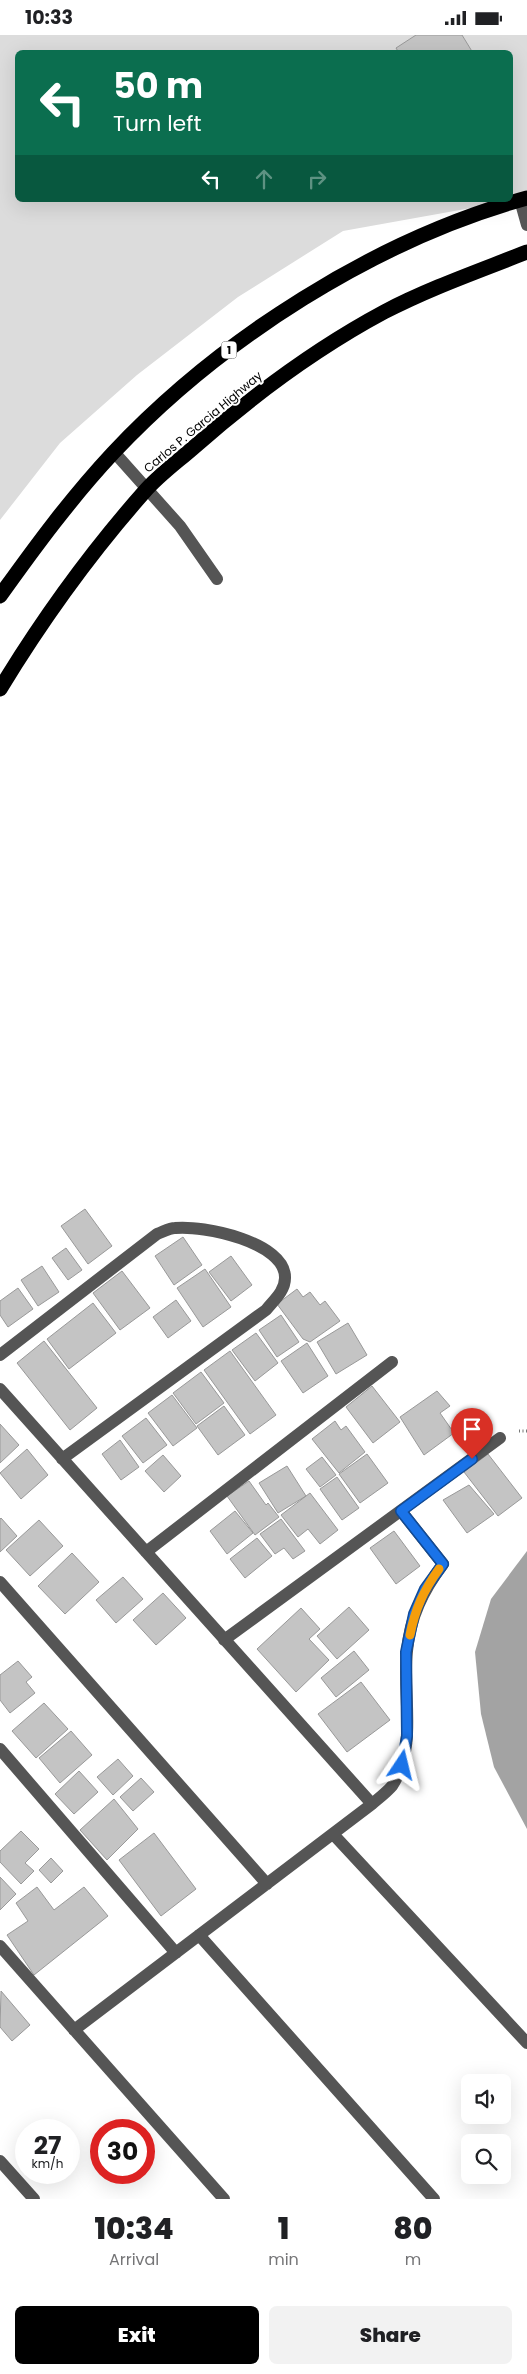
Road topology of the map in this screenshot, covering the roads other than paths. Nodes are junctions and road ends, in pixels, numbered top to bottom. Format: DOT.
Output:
graph roads {
  1 [pos="523,199"];
  2 [pos="527,225"];
  3 [pos="527,252"];
  4 [pos="114,452"];
  5 [pos="146,489"];
  6 [pos="217,579"];
  7 [pos="0,596"];
  8 [pos="0,689"];
  9 [pos="0,1355"];
  10 [pos="392,1362"];
  11 [pos="0,1389"];
  12 [pos="500,1438"];
  13 [pos="62,1459"];
  14 [pos="401,1511"];
  15 [pos="146,1553"];
  16 [pos="0,1582"];
  17 [pos="224,1640"];
  18 [pos="0,1749"];
  19 [pos="372,1804"];
  20 [pos="333,1834"];
  21 [pos="267,1884"];
  22 [pos="200,1935"];
  23 [pos="0,1946"];
  24 [pos="176,1953"];
  25 [pos="74,2030"];
  26 [pos="527,2043"];
  27 [pos="0,2161"];
  28 [pos="34,2199"];
  29 [pos="224,2199"];
  30 [pos="434,2199"];
  1 -- 2 [label="street"];
  1 -- 4 [label="highway, 1"];
  3 -- 5 [label="highway, Carlos P. Garcia Highway"];
  4 -- 5 [label="street"];
  4 -- 7 [label="highway, 1"];
  5 -- 6 [label="street"];
  5 -- 8 [label="highway, Carlos P. Garcia Highway"];
  9 -- 13 [label="street"];
  10 -- 15 [label="street"];
  11 -- 13 [label="street"];
  12 -- 14 [label="street"];
  13 -- 15 [label="street"];
  14 -- 17 [label="street"];
  14 -- 19 [label="street"];
  15 -- 17 [label="street"];
  16 -- 21 [label="street"];
  17 -- 19 [label="street"];
  18 -- 24 [label="street"];
  19 -- 20 [label="street"];
  20 -- 21 [label="street"];
  20 -- 26 [label="street"];
  21 -- 22 [label="street"];
  22 -- 24 [label="street"];
  22 -- 30 [label="street"];
  23 -- 25 [label="street"];
  24 -- 25 [label="street"];
  25 -- 29 [label="street"];
  27 -- 28 [label="street"];
}
